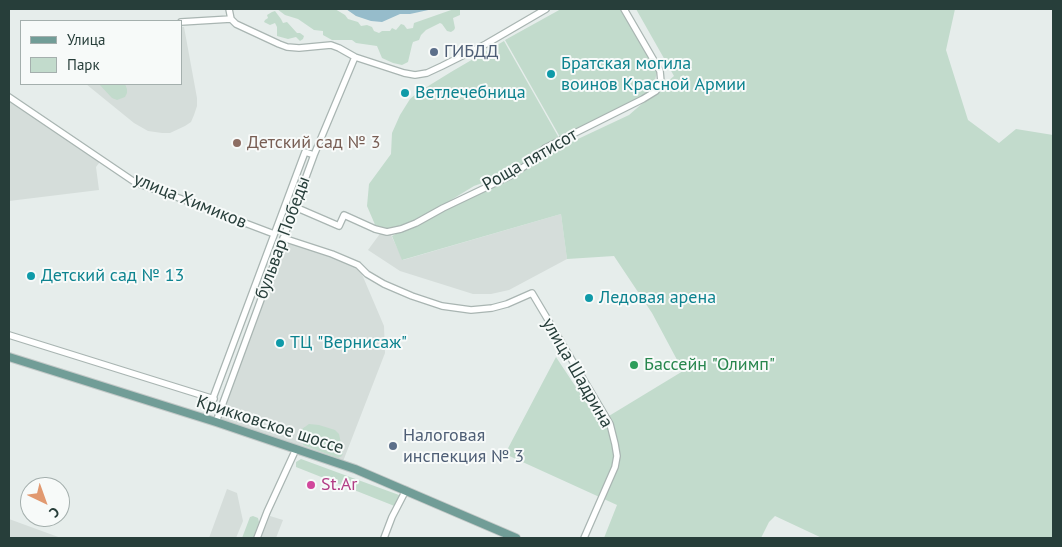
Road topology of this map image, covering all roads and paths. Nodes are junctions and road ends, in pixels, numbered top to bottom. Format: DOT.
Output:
graph roads {
  1 [pos="229,9"];
  2 [pos="546,9"];
  3 [pos="624,9"];
  4 [pos="231,19"];
  5 [pos="182,22"];
  6 [pos="355,57"];
  7 [pos="9,97"];
  8 [pos="314,155"];
  9 [pos="295,208"];
  10 [pos="274,234"];
  11 [pos="284,238"];
  12 [pos="9,335"];
  13 [pos="9,357"];
  14 [pos="9,362"];
  15 [pos="213,398"];
  16 [pos="222,403"];
  17 [pos="216,422"];
  18 [pos="295,451"];
  19 [pos="405,492"];
  20 [pos="257,538"];
  21 [pos="384,538"];
  22 [pos="508,538"];
  23 [pos="516,538"];
  24 [pos="584,538"];
  1 -- 4 [label="street"];
  2 -- 6 [label="street"];
  3 -- 9 [label="street, Роща пятисот"];
  4 -- 5 [label="street"];
  4 -- 6 [label="street"];
  6 -- 8 [label="street, бульвар Победы"];
  7 -- 10 [label="street, улица Химиков"];
  8 -- 9 [label="street, бульвар Победы"];
  8 -- 10 [label="street"];
  9 -- 11 [label="street, бульвар Победы"];
  10 -- 15 [label="street"];
  11 -- 16 [label="street, бульвар Победы"];
  11 -- 24 [label="street, улица Шадрина"];
  12 -- 15 [label="street"];
  13 -- 17 [label="main road, Крикковское шоссе"];
  14 -- 18 [label="main road"];
  15 -- 16 [label="street"];
  16 -- 17 [label="street, бульвар Победы"];
  17 -- 18 [label="main road, Крикковское шоссе"];
  18 -- 19 [label="main road, Крикковское шоссе"];
  18 -- 20 [label="street"];
  19 -- 21 [label="street"];
  19 -- 22 [label="main road"];
  19 -- 23 [label="main road, Крикковское шоссе"];
}
